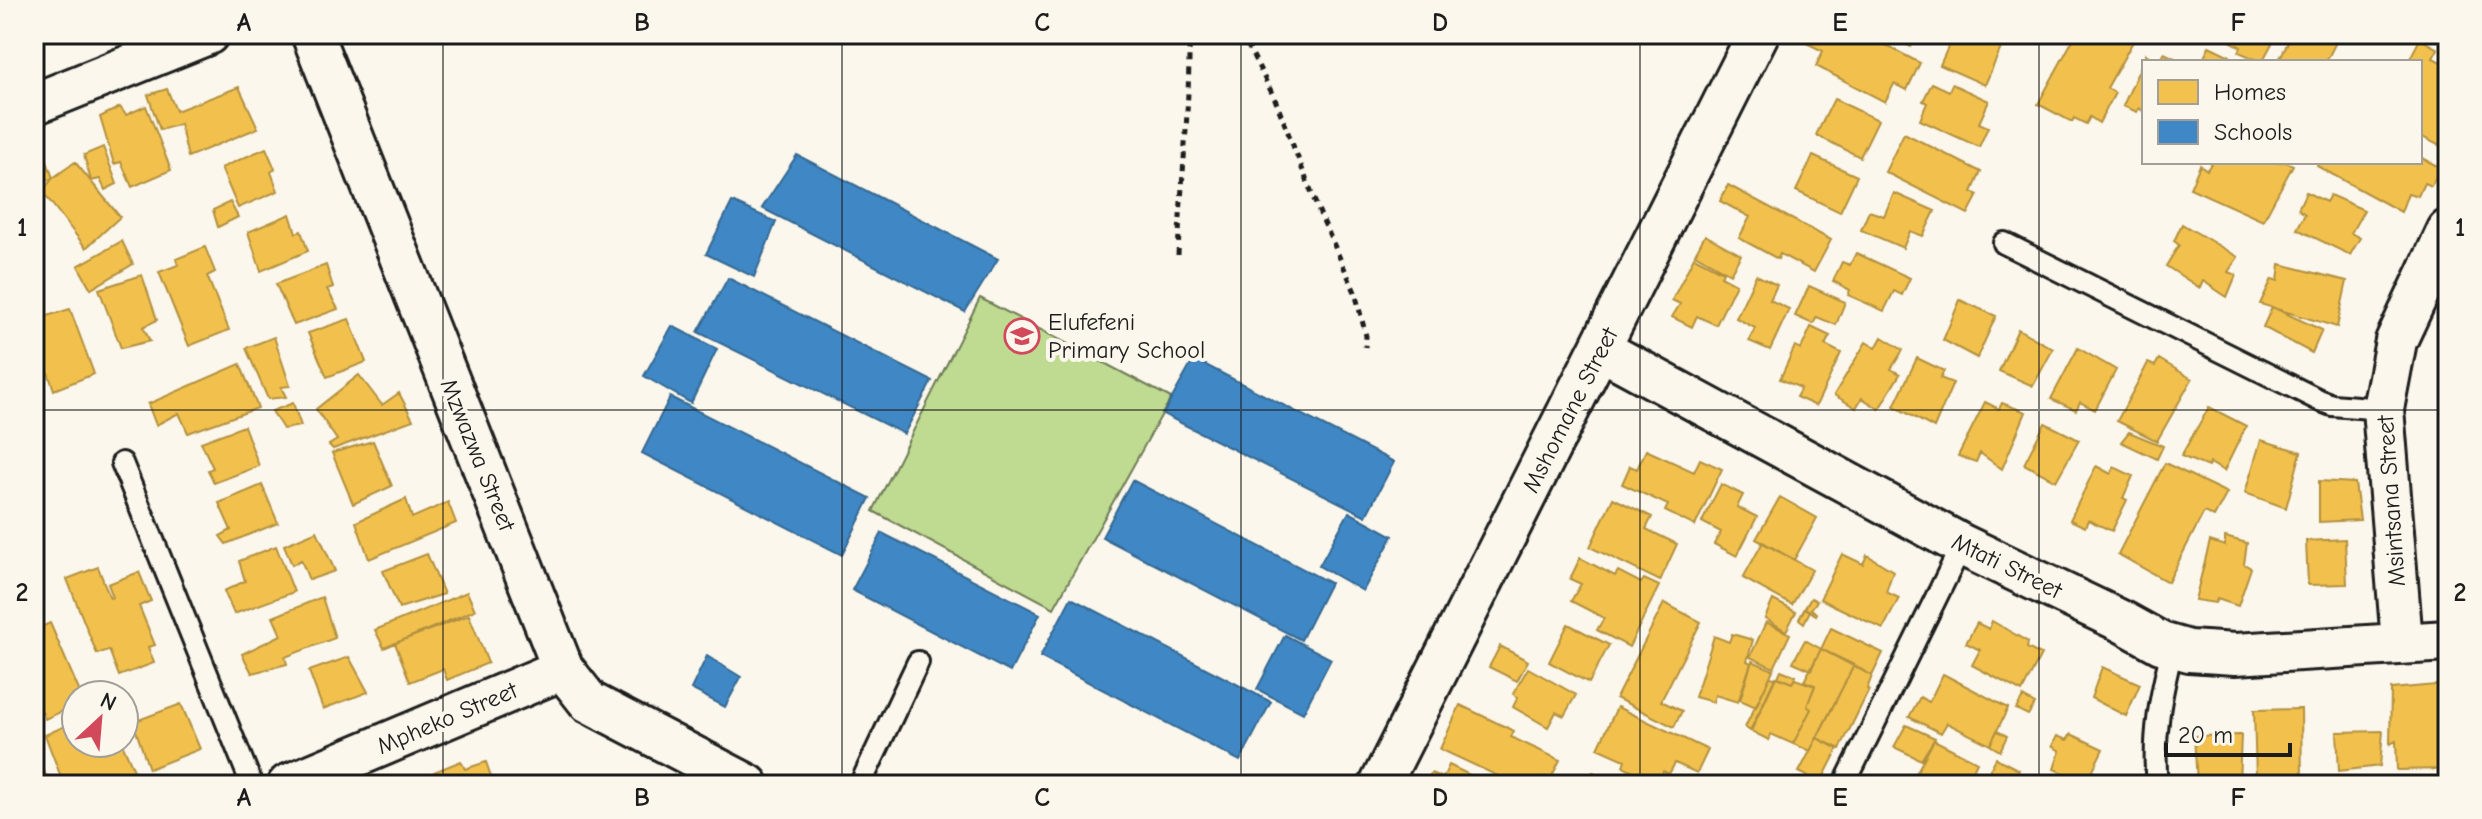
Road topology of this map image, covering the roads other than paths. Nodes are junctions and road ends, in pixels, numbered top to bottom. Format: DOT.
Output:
graph roads {
  1 [pos="208,34"];
  2 [pos="312,34"];
  3 [pos="1758,34"];
  4 [pos="34,104"];
  5 [pos="2448,230"];
  6 [pos="2004,243"];
  7 [pos="1600,349"];
  8 [pos="2383,409"];
  9 [pos="122,463"];
  10 [pos="1962,545"];
  11 [pos="2448,641"];
  12 [pos="2402,642"];
  13 [pos="2173,646"];
  14 [pos="918,662"];
  15 [pos="563,669"];
  16 [pos="252,785"];
  17 [pos="288,785"];
  18 [pos="748,785"];
  19 [pos="860,785"];
  20 [pos="1380,785"];
  21 [pos="1844,785"];
  22 [pos="2157,785"];
  1 -- 4 [label="street"];
  2 -- 15 [label="street, Mzwazwa Street"];
  3 -- 7 [label="street, Mshomane Street"];
  5 -- 8 [label="street, Msintsana Street"];
  6 -- 8 [label="lane"];
  7 -- 10 [label="street, Mtati Street"];
  7 -- 20 [label="street, Mshomane Street"];
  8 -- 12 [label="street, Msintsana Street"];
  9 -- 16 [label="lane"];
  10 -- 13 [label="street, Mtati Street"];
  10 -- 21 [label="lane"];
  11 -- 12 [label="street, Mtati Street"];
  12 -- 13 [label="street, Mtati Street"];
  13 -- 22 [label="lane"];
  14 -- 19 [label="lane"];
  15 -- 17 [label="street, Mpheko Street"];
  15 -- 18 [label="street, Mzwazwa Street"];
}
